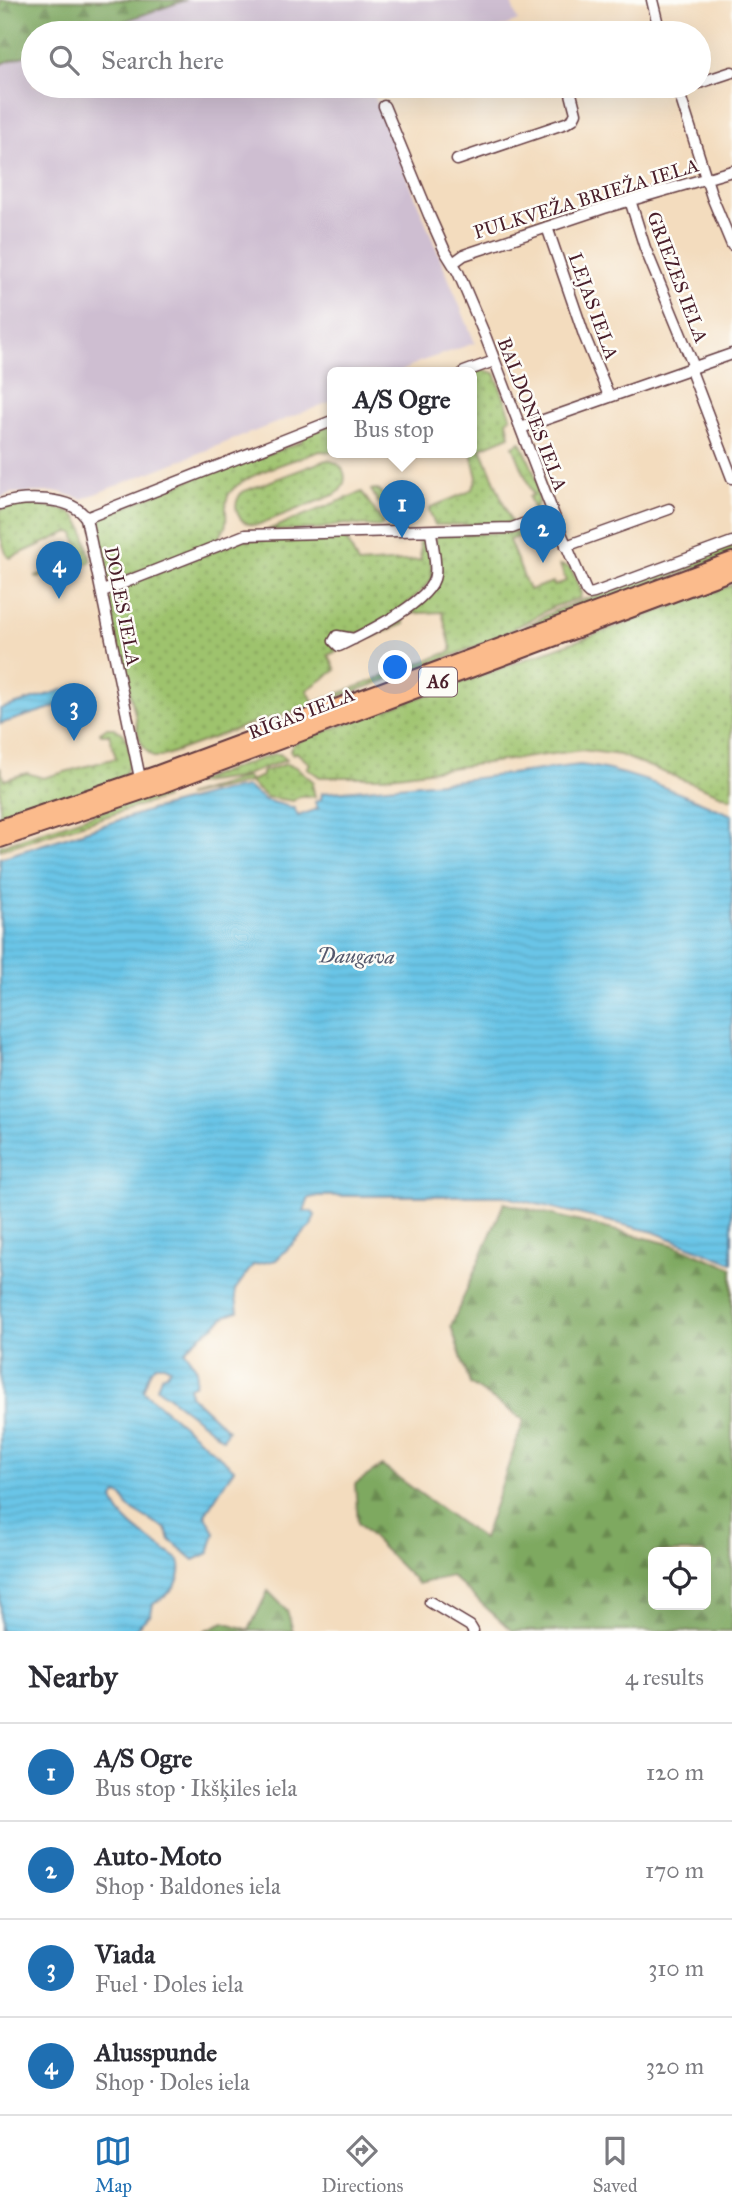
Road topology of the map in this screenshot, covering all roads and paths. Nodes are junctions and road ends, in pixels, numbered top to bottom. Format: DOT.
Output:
graph roads {
  1 [pos="652,0"];
  2 [pos="657,21"];
  3 [pos="732,72"];
  4 [pos="711,78"];
  5 [pos="572,98"];
  6 [pos="681,98"];
  7 [pos="384,106"];
  8 [pos="457,160"];
  9 [pos="732,171"];
  10 [pos="706,179"];
  11 [pos="630,200"];
  12 [pos="547,227"];
  13 [pos="732,245"];
  14 [pos="453,263"];
  15 [pos="732,354"];
  16 [pos="494,361"];
  17 [pos="477,367"];
  18 [pos="692,368"];
  19 [pos="609,396"];
  20 [pos="327,423"];
  21 [pos="521,428"];
  22 [pos="732,478"];
  23 [pos="0,504"];
  24 [pos="669,509"];
  25 [pos="552,513"];
  26 [pos="86,517"];
  27 [pos="430,531"];
  28 [pos="732,542"];
  29 [pos="566,546"];
  30 [pos="732,560"];
  31 [pos="732,572"];
  32 [pos="103,591"];
  33 [pos="354,639"];
  34 [pos="142,785"];
  35 [pos="0,827"];
  36 [pos="0,840"];
  37 [pos="430,1602"];
  38 [pos="472,1631"];
  1 -- 2 [label="street"];
  3 -- 4 [label="street"];
  5 -- 8 [label="street"];
  6 -- 10 [label="street"];
  7 -- 14 [label="street, BALDONES IELA"];
  9 -- 10 [label="street, PULKVEŽA BRIEŽA IELA"];
  10 -- 11 [label="street, PULKVEŽA BRIEŽA IELA"];
  10 -- 13 [label="street"];
  11 -- 12 [label="street, PULKVEŽA BRIEŽA IELA"];
  11 -- 18 [label="street, GRIEZES IELA"];
  12 -- 14 [label="street, PULKVEŽA BRIEŽA IELA"];
  12 -- 19 [label="street, LEJAS IELA"];
  14 -- 16 [label="street, BALDONES IELA"];
  15 -- 18 [label="street"];
  16 -- 17 [label="street"];
  16 -- 21 [label="street, BALDONES IELA"];
  18 -- 19 [label="street"];
  18 -- 22 [label="street, GRIEZES IELA"];
  19 -- 21 [label="street"];
  20 -- 26 [label="street"];
  21 -- 25 [label="street, BALDONES IELA"];
  23 -- 26 [label="street"];
  24 -- 29 [label="street"];
  25 -- 27 [label="street"];
  25 -- 29 [label="street, BALDONES IELA"];
  26 -- 32 [label="street, DOLES IELA"];
  27 -- 32 [label="street"];
  27 -- 33 [label="street"];
  28 -- 29 [label="street, BALDONES IELA"];
  30 -- 34 [label="highway, RĪGAS IELA / A6"];
  31 -- 34 [label="highway, RĪGAS IELA / A6"];
  32 -- 34 [label="street, DOLES IELA"];
  34 -- 35 [label="highway, RĪGAS IELA / A6"];
  34 -- 36 [label="highway, RĪGAS IELA / A6"];
  37 -- 38 [label="street"];
}
